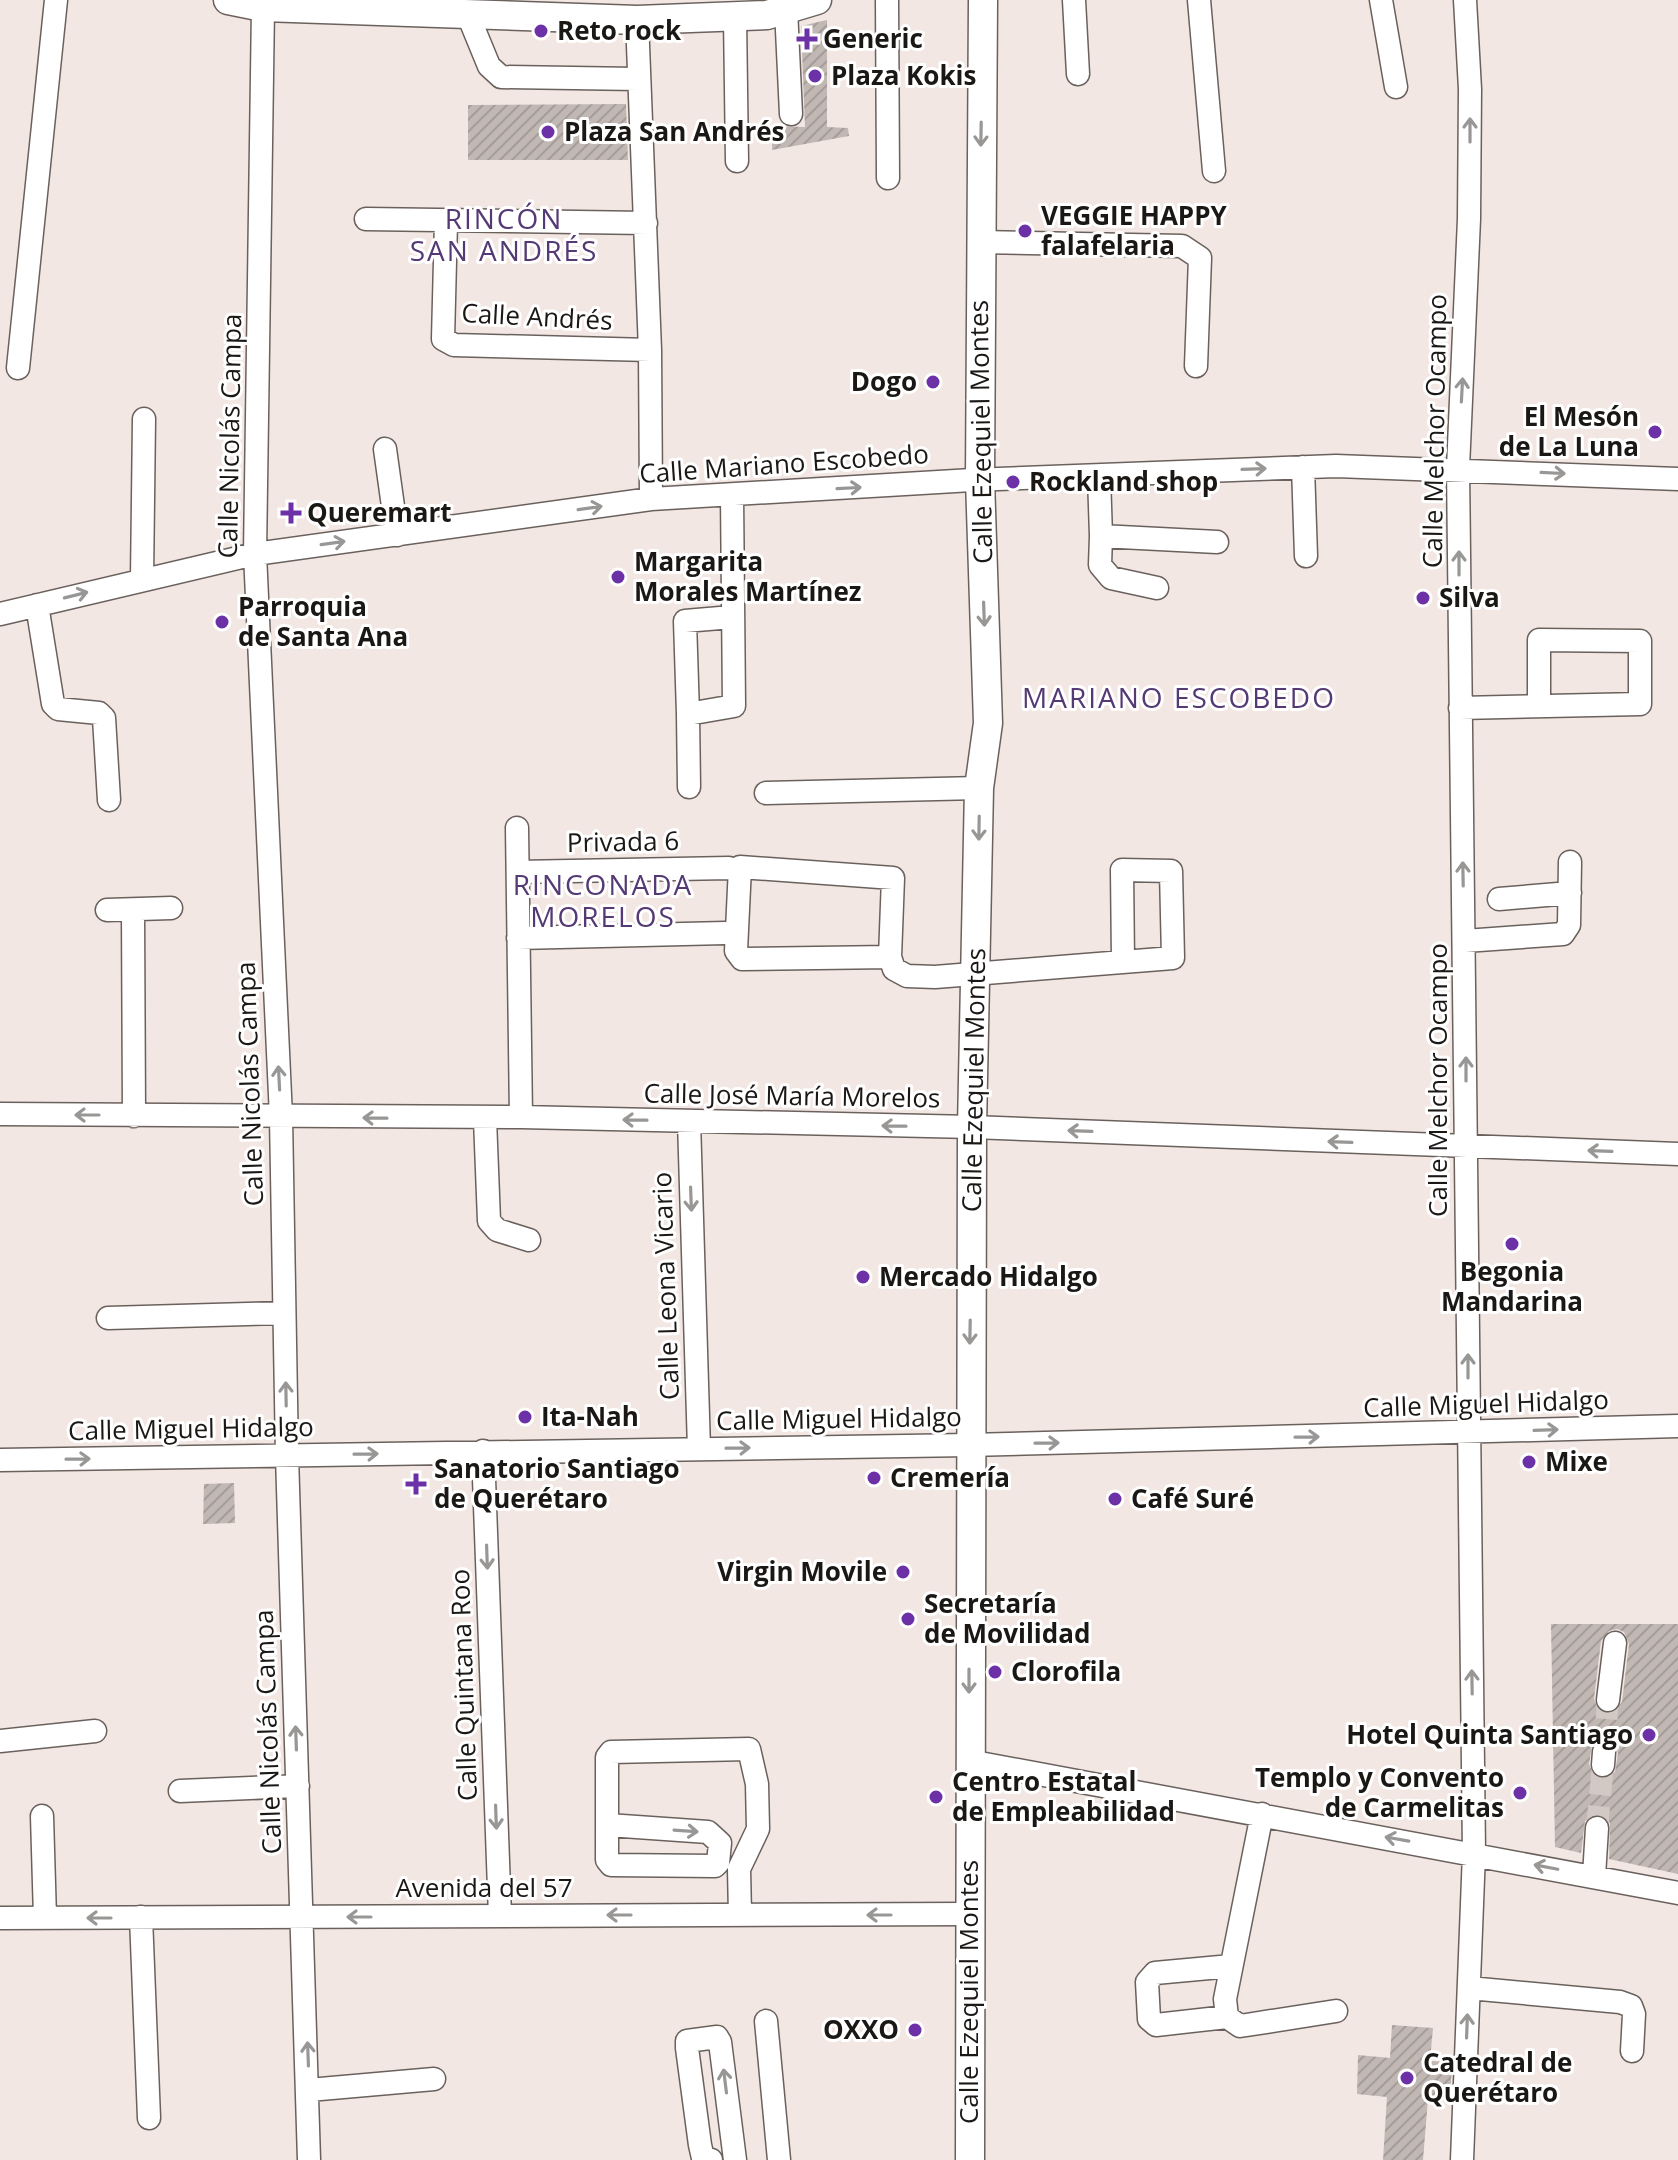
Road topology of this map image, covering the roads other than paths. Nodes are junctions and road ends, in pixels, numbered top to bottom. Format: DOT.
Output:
graph roads {
  1 [pos="56,0"];
  2 [pos="228,0"];
  3 [pos="817,0"];
  4 [pos="887,0"];
  5 [pos="983,0"];
  6 [pos="1074,0"];
  7 [pos="1199,0"];
  8 [pos="1381,0"];
  9 [pos="1465,0"];
  10 [pos="263,7"];
  11 [pos="786,9"];
  12 [pos="468,15"];
  13 [pos="735,17"];
  14 [pos="637,20"];
  15 [pos="1078,74"];
  16 [pos="637,79"];
  17 [pos="1396,87"];
  18 [pos="791,114"];
  19 [pos="737,161"];
  20 [pos="1214,171"];
  21 [pos="888,178"];
  22 [pos="366,219"];
  23 [pos="446,222"];
  24 [pos="646,223"];
  25 [pos="980,242"];
  26 [pos="650,350"];
  27 [pos="1196,366"];
  28 [pos="18,368"];
  29 [pos="144,419"];
  30 [pos="385,449"];
  31 [pos="1303,467"];
  32 [pos="1458,468"];
  33 [pos="1099,476"];
  34 [pos="1678,479"];
  35 [pos="980,480"];
  36 [pos="732,495"];
  37 [pos="651,499"];
  38 [pos="397,535"];
  39 [pos="1101,536"];
  40 [pos="1217,542"];
  41 [pos="255,554"];
  42 [pos="1306,556"];
  43 [pos="142,579"];
  44 [pos="1157,588"];
  45 [pos="37,605"];
  46 [pos="0,614"];
  47 [pos="732,617"];
  48 [pos="1539,706"];
  49 [pos="1460,708"];
  50 [pos="688,714"];
  51 [pos="689,787"];
  52 [pos="979,788"];
  53 [pos="766,793"];
  54 [pos="109,800"];
  55 [pos="517,828"];
  56 [pos="1570,862"];
  57 [pos="729,868"];
  58 [pos="518,872"];
  59 [pos="1570,893"];
  60 [pos="1499,899"];
  61 [pos="171,908"];
  62 [pos="107,910"];
  63 [pos="133,911"];
  64 [pos="725,933"];
  65 [pos="518,938"];
  66 [pos="1465,941"];
  67 [pos="890,957"];
  68 [pos="1123,962"];
  69 [pos="976,974"];
  70 [pos="0,1114"];
  71 [pos="134,1116"];
  72 [pos="281,1117"];
  73 [pos="521,1117"];
  74 [pos="485,1119"];
  75 [pos="689,1121"];
  76 [pos="972,1127"];
  77 [pos="1466,1147"];
  78 [pos="1678,1154"];
  79 [pos="529,1240"];
  80 [pos="284,1313"];
  81 [pos="108,1318"];
  82 [pos="1678,1426"];
  83 [pos="1468,1433"];
  84 [pos="969,1445"];
  85 [pos="699,1449"];
  86 [pos="483,1451"];
  87 [pos="287,1456"];
  88 [pos="0,1460"];
  89 [pos="1615,1643"];
  90 [pos="1608,1700"];
  91 [pos="95,1731"];
  92 [pos="0,1741"];
  93 [pos="969,1761"];
  94 [pos="298,1786"];
  95 [pos="180,1791"];
  96 [pos="1262,1814"];
  97 [pos="42,1816"];
  98 [pos="608,1825"];
  99 [pos="1597,1828"];
  100 [pos="721,1852"];
  101 [pos="1474,1853"];
  102 [pos="739,1869"];
  103 [pos="1594,1876"];
  104 [pos="1678,1893"];
  105 [pos="968,1914"];
  106 [pos="740,1915"];
  107 [pos="500,1916"];
  108 [pos="141,1917"];
  109 [pos="302,1917"];
  110 [pos="0,1918"];
  111 [pos="45,1918"];
  112 [pos="1231,1966"];
  113 [pos="1469,1988"];
  114 [pos="1336,2011"];
  115 [pos="1227,2017"];
  116 [pos="766,2021"];
  117 [pos="1632,2051"];
  118 [pos="434,2079"];
  119 [pos="309,2090"];
  120 [pos="149,2118"];
  121 [pos="724,2159"];
  122 [pos="309,2160"];
  123 [pos="779,2160"];
  124 [pos="970,2160"];
  125 [pos="1462,2160"];
  1 -- 28 [label="street"];
  2 -- 10 [label="main road"];
  3 -- 11 [label="main road"];
  4 -- 21 [label="street"];
  5 -- 25 [label="main road, Calle Ezequiel Montes, one-way"];
  6 -- 15 [label="street"];
  7 -- 20 [label="street"];
  8 -- 17 [label="street"];
  32 -- 9 [label="street, Calle Melchor Ocampo, one-way"];
  10 -- 12 [label="main road"];
  10 -- 41 [label="street, Calle Nicolás Campa"];
  11 -- 13 [label="main road"];
  11 -- 18 [label="street"];
  12 -- 14 [label="main road"];
  12 -- 16 [label="street"];
  13 -- 14 [label="main road"];
  13 -- 19 [label="street"];
  14 -- 16 [label="street"];
  16 -- 24 [label="street"];
  22 -- 23 [label="street"];
  23 -- 24 [label="street"];
  23 -- 26 [label="street, Calle Andrés"];
  24 -- 26 [label="street"];
  25 -- 27 [label="street"];
  25 -- 35 [label="main road, Calle Ezequiel Montes"];
  26 -- 37 [label="street"];
  29 -- 43 [label="street"];
  30 -- 38 [label="street"];
  31 -- 32 [label="street, Calle Mariano Escobedo"];
  33 -- 31 [label="street, Calle Mariano Escobedo, one-way"];
  31 -- 42 [label="street"];
  32 -- 34 [label="street, Calle Mariano Escobedo, one-way"];
  49 -- 32 [label="street, Calle Melchor Ocampo, one-way"];
  33 -- 35 [label="street, Calle Mariano Escobedo"];
  33 -- 39 [label="street"];
  36 -- 35 [label="street, Calle Mariano Escobedo, one-way"];
  35 -- 52 [label="main road, Calle Ezequiel Montes, one-way"];
  36 -- 37 [label="street, Calle Mariano Escobedo"];
  36 -- 47 [label="street"];
  38 -- 37 [label="street, Calle Mariano Escobedo, one-way"];
  41 -- 38 [label="street, Calle Mariano Escobedo, one-way"];
  39 -- 40 [label="street"];
  39 -- 44 [label="street"];
  41 -- 43 [label="street, Calle Mariano Escobedo"];
  72 -- 41 [label="street, Calle Nicolás Campa, one-way"];
  45 -- 43 [label="street, Calle Mariano Escobedo, one-way"];
  45 -- 46 [label="street, Calle Mariano Escobedo"];
  45 -- 54 [label="street"];
  47 -- 50 [label="street"];
  47 -- 50 [label="street"];
  48 -- 48 [label="street"];
  48 -- 49 [label="street"];
  66 -- 49 [label="street, Calle Melchor Ocampo, one-way"];
  50 -- 51 [label="street"];
  52 -- 53 [label="street"];
  52 -- 69 [label="main road, Calle Ezequiel Montes, one-way"];
  55 -- 58 [label="street"];
  56 -- 59 [label="street"];
  57 -- 58 [label="street, Privada 6"];
  58 -- 65 [label="street"];
  59 -- 60 [label="street"];
  59 -- 66 [label="street"];
  61 -- 63 [label="street"];
  62 -- 63 [label="street"];
  63 -- 71 [label="street"];
  64 -- 65 [label="street"];
  65 -- 73 [label="street"];
  77 -- 66 [label="street, Calle Melchor Ocampo, one-way"];
  67 -- 67 [label="street"];
  67 -- 69 [label="street"];
  68 -- 68 [label="street"];
  68 -- 69 [label="street"];
  69 -- 76 [label="main road, Calle Ezequiel Montes"];
  71 -- 70 [label="street, Calle José María Morelos, one-way"];
  71 -- 72 [label="street, Calle José María Morelos"];
  74 -- 72 [label="street, Calle José María Morelos, one-way"];
  72 -- 80 [label="street, Calle Nicolás Campa"];
  73 -- 74 [label="street, Calle José María Morelos"];
  75 -- 73 [label="street, Calle José María Morelos, one-way"];
  74 -- 79 [label="street"];
  76 -- 75 [label="street, Calle José María Morelos, one-way"];
  75 -- 85 [label="street, Calle Leona Vicario, one-way"];
  77 -- 76 [label="street, Calle José María Morelos, one-way"];
  76 -- 84 [label="main road, Calle Ezequiel Montes, one-way"];
  78 -- 77 [label="street, Calle José María Morelos, one-way"];
  83 -- 77 [label="street, Calle Melchor Ocampo, one-way"];
  80 -- 81 [label="street"];
  87 -- 80 [label="street, Calle Nicolás Campa, one-way"];
  83 -- 82 [label="street, Calle Miguel Hidalgo, one-way"];
  84 -- 83 [label="street, Calle Miguel Hidalgo, one-way"];
  101 -- 83 [label="street, Calle Melchor Ocampo, one-way"];
  85 -- 84 [label="street, Calle Miguel Hidalgo, one-way"];
  84 -- 93 [label="main road, Calle Ezequiel Montes, one-way"];
  85 -- 86 [label="street, Calle Miguel Hidalgo"];
  87 -- 86 [label="street, Calle Miguel Hidalgo, one-way"];
  86 -- 107 [label="street, Calle Quintana Roo, one-way"];
  88 -- 87 [label="street, Calle Miguel Hidalgo, one-way"];
  94 -- 87 [label="street, Calle Nicolás Campa, one-way"];
  89 -- 90 [label="street"];
  91 -- 92 [label="street"];
  93 -- 96 [label="street"];
  93 -- 105 [label="main road, Calle Ezequiel Montes"];
  94 -- 95 [label="street"];
  94 -- 109 [label="street, Calle Nicolás Campa"];
  101 -- 96 [label="street, one-way"];
  96 -- 112 [label="street"];
  97 -- 111 [label="street"];
  98 -- 100 [label="street, one-way"];
  98 -- 100 [label="street"];
  98 -- 102 [label="street"];
  99 -- 103 [label="street"];
  100 -- 102 [label="street"];
  103 -- 101 [label="street, one-way"];
  101 -- 113 [label="street, Calle Melchor Ocampo"];
  102 -- 106 [label="street"];
  103 -- 104 [label="street"];
  105 -- 106 [label="street, Avenida del 57, one-way"];
  105 -- 124 [label="main road, Calle Ezequiel Montes"];
  106 -- 107 [label="street, Avenida del 57, one-way"];
  107 -- 109 [label="street, Avenida del 57, one-way"];
  108 -- 109 [label="street, Avenida del 57"];
  108 -- 111 [label="street, Avenida del 57, one-way"];
  108 -- 120 [label="street"];
  119 -- 109 [label="street, Calle Nicolás Campa, one-way"];
  110 -- 111 [label="street, Avenida del 57"];
  112 -- 115 [label="street"];
  112 -- 115 [label="street"];
  113 -- 117 [label="street"];
  125 -- 113 [label="street, Calle Melchor Ocampo, one-way"];
  114 -- 115 [label="street"];
  116 -- 123 [label="street"];
  118 -- 119 [label="street"];
  119 -- 122 [label="street, Calle Nicolás Campa"];
  121 -- 121 [label="street, one-way"];
}
